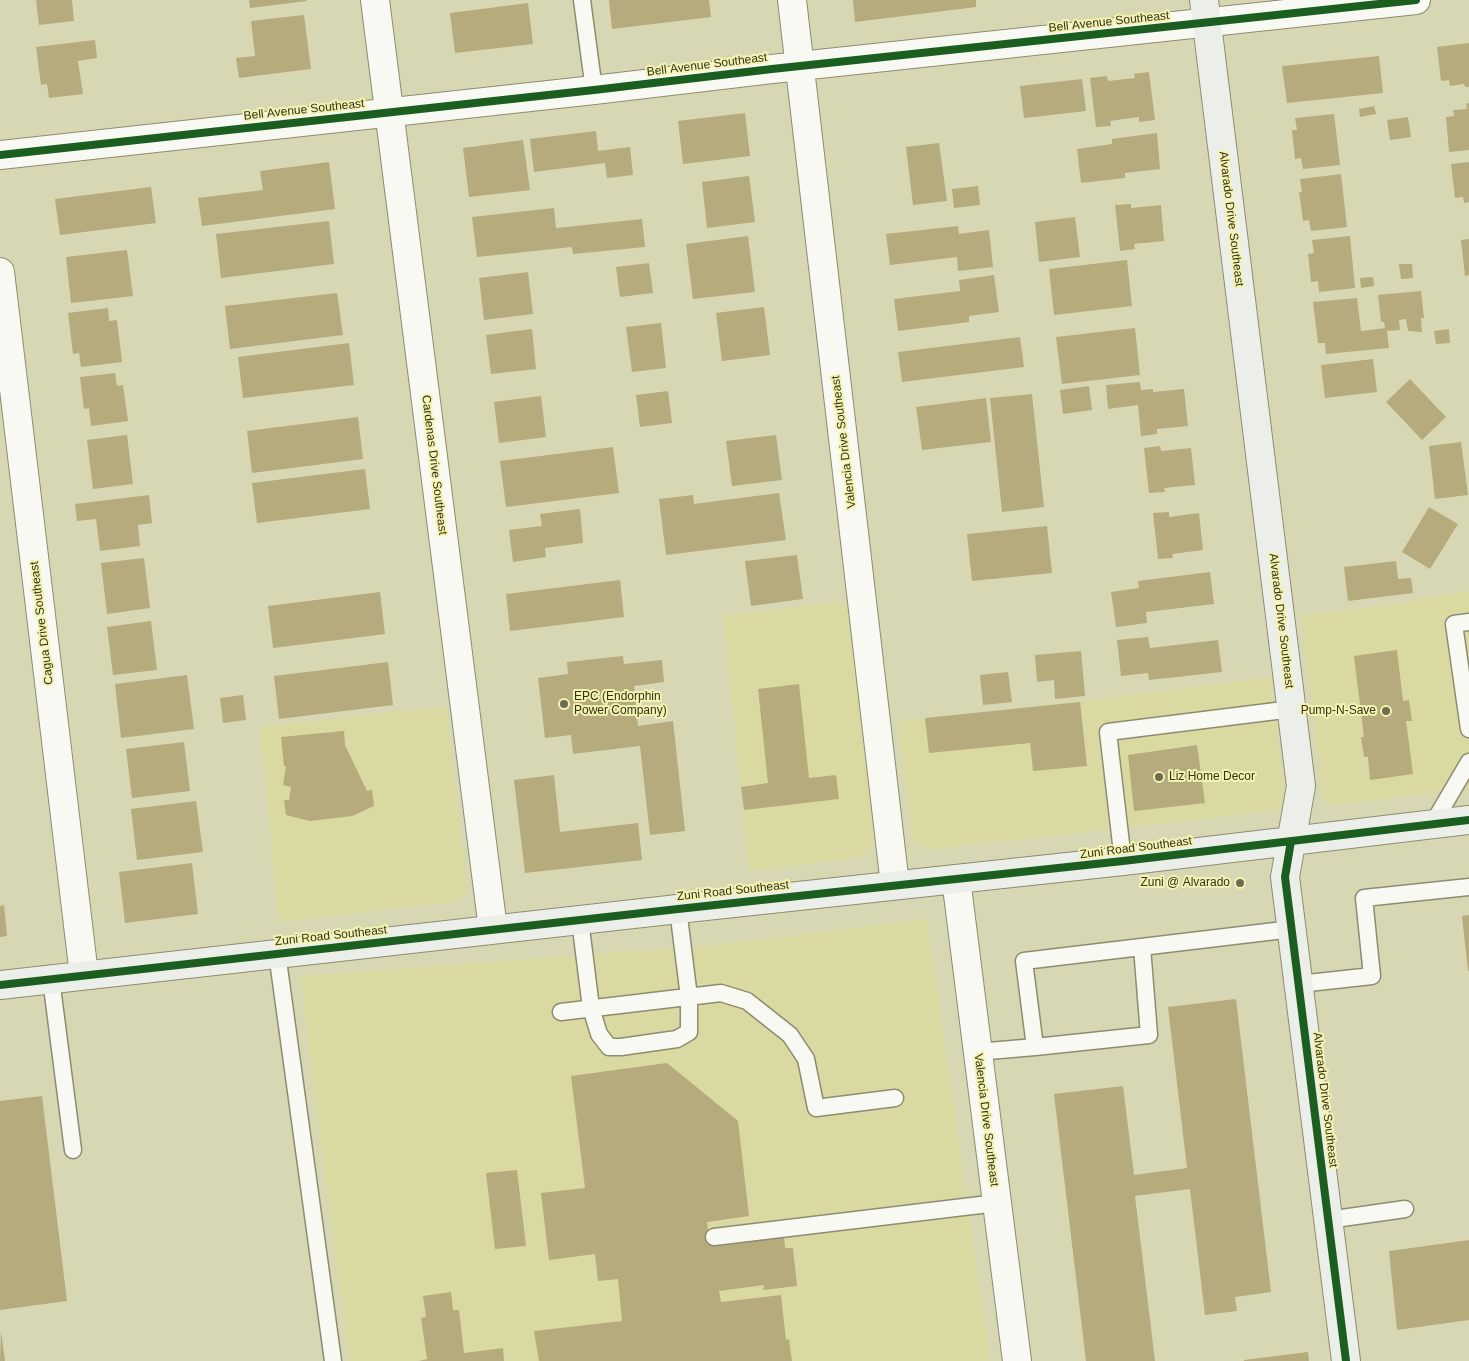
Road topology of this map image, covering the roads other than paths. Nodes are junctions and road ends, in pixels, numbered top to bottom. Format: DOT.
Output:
graph roads {
  1 [pos="376,0"];
  2 [pos="582,0"];
  3 [pos="792,0"];
  4 [pos="1416,0"];
  5 [pos="1205,12"];
  6 [pos="800,66"];
  7 [pos="594,90"];
  8 [pos="389,112"];
  9 [pos="0,155"];
  10 [pos="0,272"];
  11 [pos="1469,622"];
  12 [pos="1292,709"];
  13 [pos="1469,729"];
  14 [pos="1469,762"];
  15 [pos="1469,820"];
  16 [pos="1432,825"];
  17 [pos="1291,842"];
  18 [pos="1123,861"];
  19 [pos="956,880"];
  20 [pos="895,885"];
  21 [pos="1469,887"];
  22 [pos="678,908"];
  23 [pos="580,920"];
  24 [pos="493,929"];
  25 [pos="1292,929"];
  26 [pos="1142,947"];
  27 [pos="277,953"];
  28 [pos="84,975"];
  29 [pos="51,979"];
  30 [pos="1299,984"];
  31 [pos="0,985"];
  32 [pos="689,997"];
  33 [pos="591,1008"];
  34 [pos="561,1012"];
  35 [pos="1035,1046"];
  36 [pos="978,1052"];
  37 [pos="894,1098"];
  38 [pos="73,1150"];
  39 [pos="997,1203"];
  40 [pos="1405,1209"];
  41 [pos="1328,1220"];
  42 [pos="714,1237"];
  43 [pos="333,1361"];
  44 [pos="1017,1361"];
  45 [pos="1346,1361"];
  1 -- 8 [label="street, Cardenas Drive Southeast"];
  2 -- 7 [label="lane"];
  3 -- 6 [label="street, Valencia Drive Southeast"];
  4 -- 5 [label="street, Bell Avenue Southeast"];
  5 -- 6 [label="street, Bell Avenue Southeast"];
  5 -- 12 [label="street, Alvarado Drive Southeast"];
  6 -- 7 [label="street, Bell Avenue Southeast"];
  6 -- 20 [label="street, Valencia Drive Southeast"];
  7 -- 8 [label="street, Bell Avenue Southeast"];
  8 -- 9 [label="street, Bell Avenue Southeast"];
  8 -- 24 [label="street, Cardenas Drive Southeast"];
  10 -- 28 [label="street, Cagua Drive Southeast"];
  11 -- 13 [label="lane"];
  12 -- 17 [label="street, Alvarado Drive Southeast"];
  12 -- 18 [label="lane"];
  14 -- 16 [label="lane"];
  15 -- 16 [label="street, Zuni Road Southeast"];
  16 -- 17 [label="street, Zuni Road Southeast"];
  17 -- 18 [label="street, Zuni Road Southeast"];
  17 -- 25 [label="street, Alvarado Drive Southeast"];
  18 -- 19 [label="street, Zuni Road Southeast"];
  19 -- 20 [label="street, Zuni Road Southeast"];
  19 -- 36 [label="street, Valencia Drive Southeast"];
  20 -- 22 [label="street, Zuni Road Southeast"];
  21 -- 30 [label="lane"];
  22 -- 23 [label="street, Zuni Road Southeast"];
  22 -- 32 [label="lane"];
  23 -- 24 [label="street, Zuni Road Southeast"];
  23 -- 33 [label="lane"];
  24 -- 27 [label="street, Zuni Road Southeast"];
  25 -- 26 [label="lane"];
  25 -- 30 [label="street, Alvarado Drive Southeast"];
  26 -- 35 [label="lane"];
  26 -- 35 [label="lane"];
  27 -- 28 [label="street, Zuni Road Southeast"];
  27 -- 43 [label="lane"];
  28 -- 29 [label="street, Zuni Road Southeast"];
  29 -- 31 [label="street, Zuni Road Southeast"];
  29 -- 38 [label="lane"];
  30 -- 41 [label="street, Alvarado Drive Southeast"];
  32 -- 33 [label="lane"];
  32 -- 33 [label="lane"];
  32 -- 37 [label="lane"];
  33 -- 34 [label="lane"];
  35 -- 36 [label="lane"];
  36 -- 39 [label="street, Valencia Drive Southeast"];
  39 -- 42 [label="lane"];
  39 -- 44 [label="street, Valencia Drive Southeast"];
  40 -- 41 [label="lane"];
  41 -- 45 [label="street, Alvarado Drive Southeast"];
}
